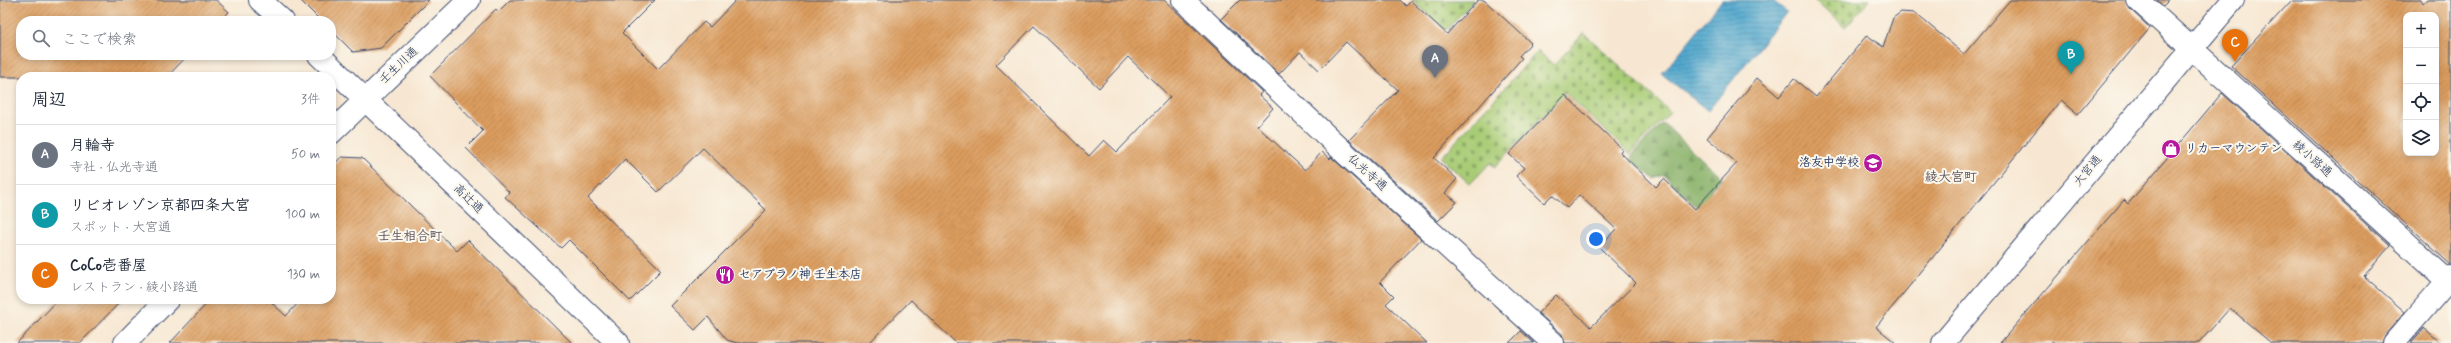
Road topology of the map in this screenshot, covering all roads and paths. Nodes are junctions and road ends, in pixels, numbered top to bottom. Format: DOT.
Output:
graph roads {
  1 [pos="260,0"];
  2 [pos="469,0"];
  3 [pos="1183,0"];
  4 [pos="2138,0"];
  5 [pos="2233,0"];
  6 [pos="278,16"];
  7 [pos="2191,49"];
  8 [pos="324,60"];
  9 [pos="365,99"];
  10 [pos="336,128"];
  11 [pos="2450,281"];
  12 [pos="163,304"];
  13 [pos="125,343"];
  14 [pos="618,343"];
  15 [pos="1553,343"];
  16 [pos="1943,343"];
  17 [pos="2394,343"];
  1 -- 6 [label="street"];
  2 -- 9 [label="street, 壬生川通"];
  3 -- 15 [label="street, 仏光寺通"];
  4 -- 7 [label="street, 綾小路通"];
  5 -- 7 [label="street, 大宮通"];
  7 -- 11 [label="street, 綾小路通"];
  7 -- 16 [label="street, 大宮通"];
  8 -- 9 [label="street, 高辻通"];
  9 -- 10 [label="street, 壬生川通"];
  9 -- 14 [label="street, 高辻通"];
  11 -- 17 [label="street"];
  12 -- 13 [label="street"];
}
